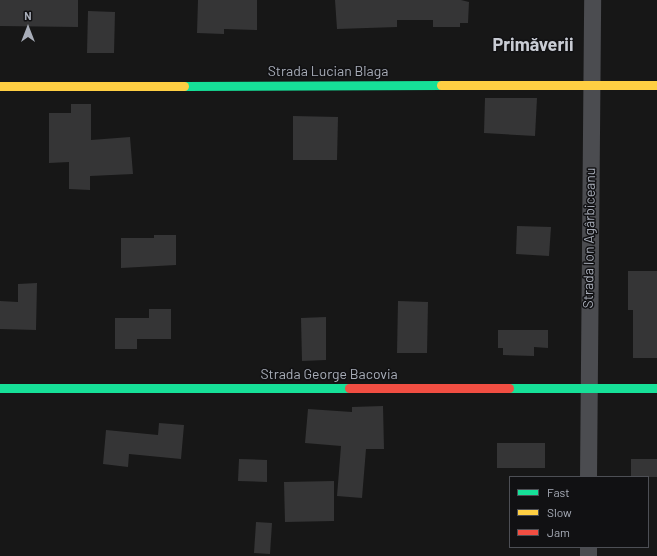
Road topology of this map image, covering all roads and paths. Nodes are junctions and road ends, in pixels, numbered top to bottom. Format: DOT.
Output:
graph roads {
  1 [pos="592,0"];
  2 [pos="591,85"];
  3 [pos="657,85"];
  4 [pos="0,86"];
  5 [pos="0,388"];
  6 [pos="587,388"];
  7 [pos="657,388"];
  8 [pos="588,476"];
  1 -- 2 [label="street, Strada Ion Agârbiceanu"];
  2 -- 3 [label="street, Strada Lucian Blaga"];
  2 -- 4 [label="street, Strada Lucian Blaga"];
  2 -- 6 [label="street, Strada Ion Agârbiceanu"];
  5 -- 6 [label="street, Strada George Bacovia"];
  6 -- 7 [label="street, Strada George Bacovia"];
  6 -- 8 [label="street, Strada Ion Agârbiceanu"];
}
